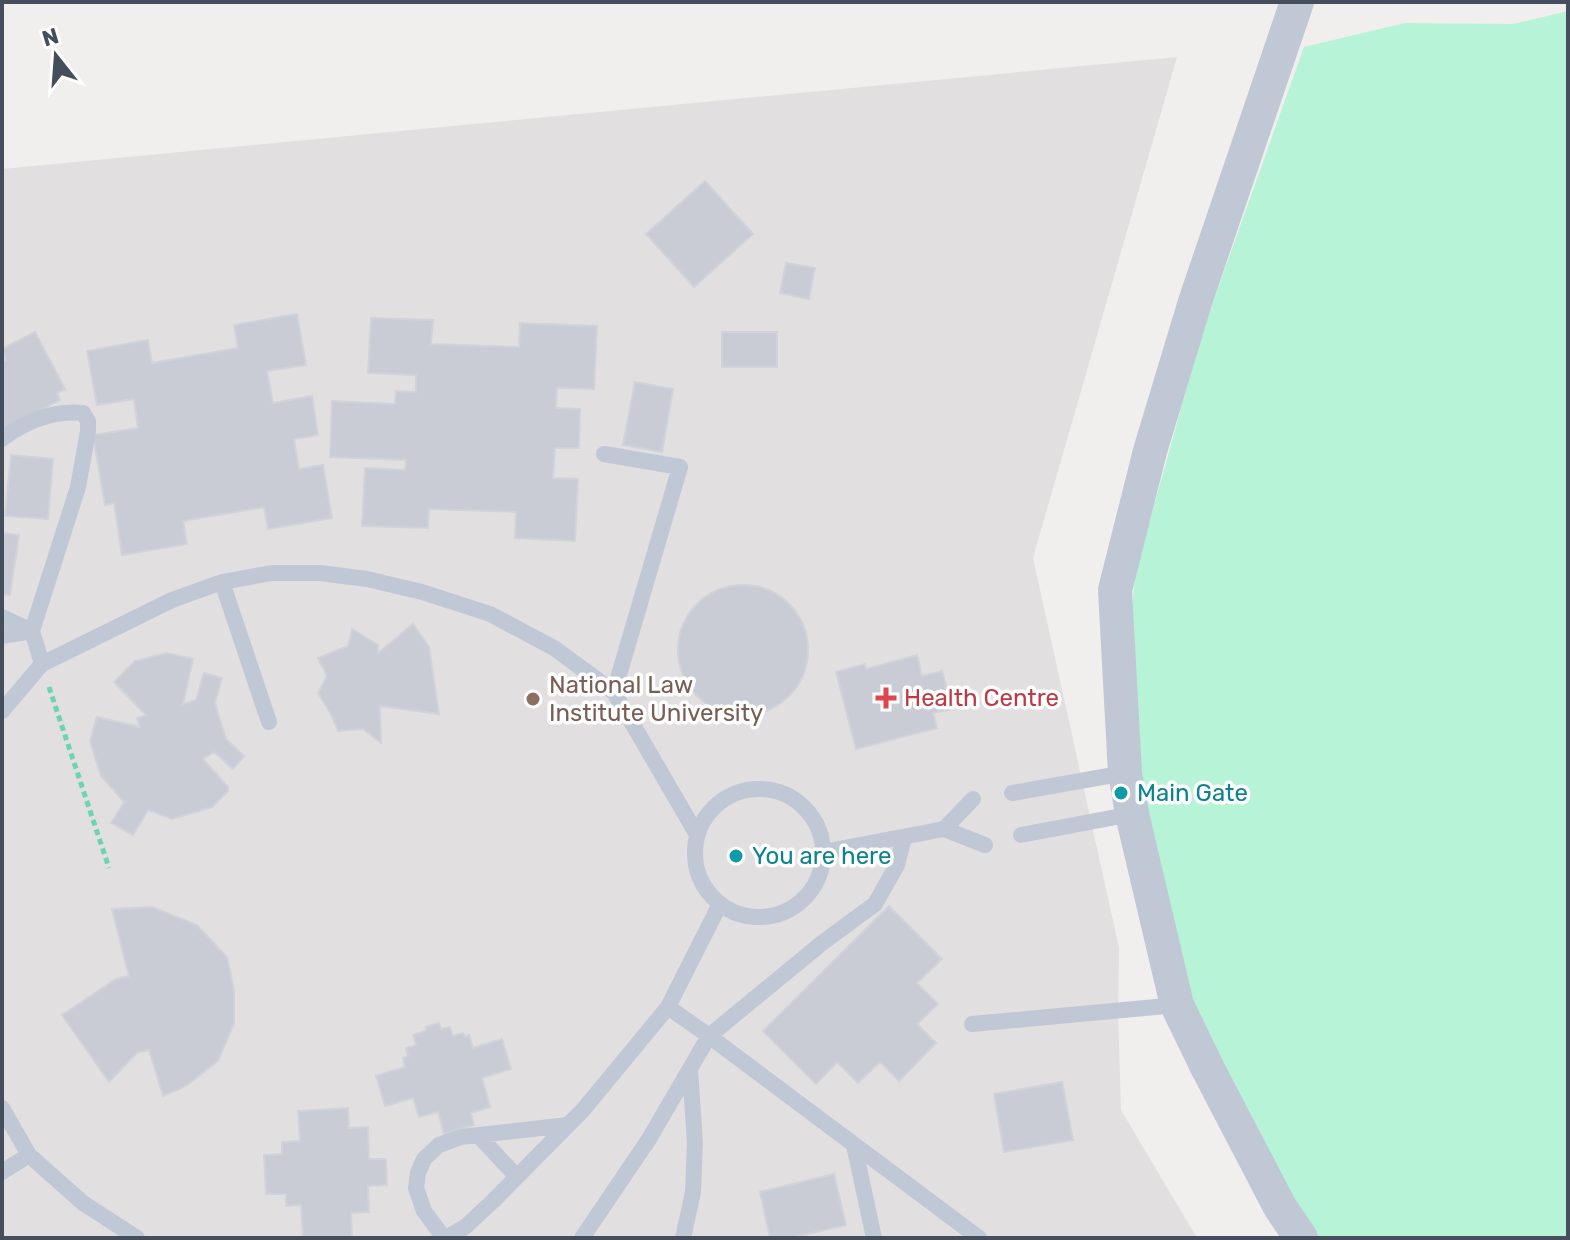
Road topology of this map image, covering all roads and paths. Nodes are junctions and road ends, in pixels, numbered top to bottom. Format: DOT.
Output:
graph roads {
  1 [pos="1297,2"];
  2 [pos="2,439"];
  3 [pos="604,454"];
  4 [pos="222,582"];
  5 [pos="2,617"];
  6 [pos="32,631"];
  7 [pos="2,636"];
  8 [pos="42,664"];
  9 [pos="614,692"];
  10 [pos="2,711"];
  11 [pos="269,722"];
  12 [pos="1125,773"];
  13 [pos="1012,793"];
  14 [pos="973,799"];
  15 [pos="1132,814"];
  16 [pos="944,829"];
  17 [pos="696,833"];
  18 [pos="1021,835"];
  19 [pos="904,838"];
  20 [pos="985,845"];
  21 [pos="823,852"];
  22 [pos="109,868"];
  23 [pos="720,904"];
  24 [pos="1177,1005"];
  25 [pos="668,1007"];
  26 [pos="972,1024"];
  27 [pos="709,1036"];
  28 [pos="690,1068"];
  29 [pos="2,1108"];
  30 [pos="568,1125"];
  31 [pos="478,1135"];
  32 [pos="854,1145"];
  33 [pos="29,1155"];
  34 [pos="2,1172"];
  35 [pos="517,1177"];
  36 [pos="137,1238"];
  37 [pos="445,1238"];
  38 [pos="582,1238"];
  39 [pos="683,1238"];
  40 [pos="874,1238"];
  41 [pos="979,1238"];
  42 [pos="1301,1238"];
  1 -- 12 [label="street"];
  2 -- 6 [label="lane"];
  3 -- 9 [label="lane"];
  4 -- 8 [label="lane"];
  4 -- 9 [label="lane"];
  4 -- 11 [label="lane"];
  5 -- 6 [label="lane"];
  6 -- 7 [label="lane"];
  6 -- 8 [label="lane"];
  8 -- 10 [label="lane"];
  8 -- 22 [label="path"];
  9 -- 17 [label="lane"];
  12 -- 13 [label="lane"];
  12 -- 15 [label="street"];
  14 -- 16 [label="lane"];
  15 -- 18 [label="lane"];
  15 -- 24 [label="street"];
  16 -- 19 [label="lane"];
  16 -- 20 [label="lane"];
  17 -- 21 [label="lane"];
  17 -- 23 [label="lane"];
  19 -- 21 [label="lane"];
  19 -- 27 [label="lane"];
  21 -- 23 [label="lane"];
  23 -- 25 [label="lane"];
  24 -- 26 [label="lane"];
  24 -- 42 [label="street"];
  25 -- 27 [label="lane"];
  25 -- 30 [label="lane"];
  27 -- 28 [label="lane"];
  27 -- 32 [label="lane"];
  28 -- 38 [label="lane"];
  28 -- 39 [label="lane"];
  29 -- 33 [label="lane"];
  30 -- 31 [label="lane"];
  30 -- 35 [label="lane"];
  31 -- 35 [label="lane"];
  31 -- 37 [label="lane"];
  32 -- 40 [label="lane"];
  32 -- 41 [label="lane"];
  33 -- 34 [label="lane"];
  33 -- 36 [label="lane"];
  35 -- 37 [label="lane"];
}
